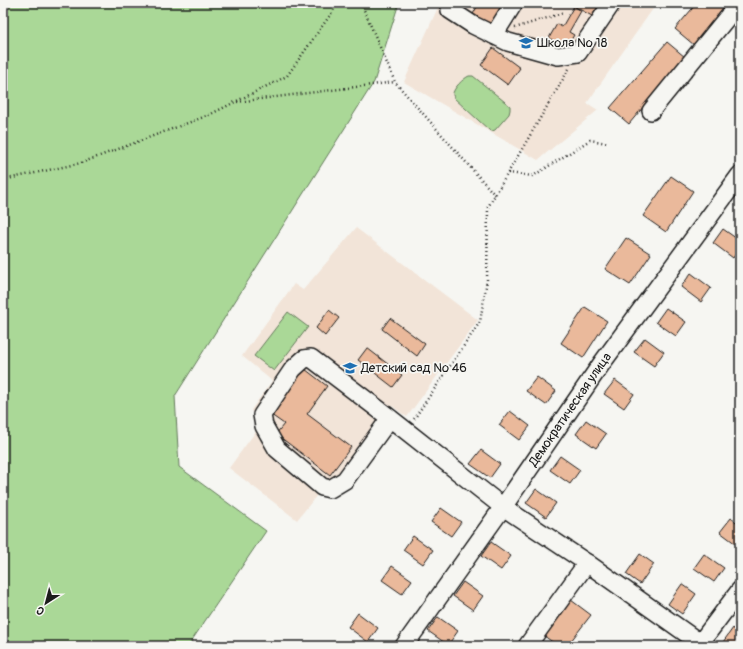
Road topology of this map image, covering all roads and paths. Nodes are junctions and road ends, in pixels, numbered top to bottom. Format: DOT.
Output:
graph roads {
  1 [pos="337,3"];
  2 [pos="361,3"];
  3 [pos="451,3"];
  4 [pos="514,3"];
  5 [pos="612,3"];
  6 [pos="739,3"];
  7 [pos="563,13"];
  8 [pos="494,35"];
  9 [pos="578,53"];
  10 [pos="395,82"];
  11 [pos="234,102"];
  12 [pos="651,111"];
  13 [pos="607,143"];
  14 [pos="508,173"];
  15 [pos="740,175"];
  16 [pos="3,180"];
  17 [pos="495,195"];
  18 [pos="390,418"];
  19 [pos="406,431"];
  20 [pos="504,508"];
  21 [pos="588,563"];
  22 [pos="740,590"];
  23 [pos="702,645"];
  24 [pos="404,646"];
  25 [pos="527,646"];
  1 -- 11 [label="path"];
  2 -- 10 [label="path"];
  3 -- 8 [label="street"];
  4 -- 8 [label="street"];
  5 -- 9 [label="street"];
  6 -- 12 [label="street"];
  7 -- 8 [label="path"];
  8 -- 9 [label="street"];
  9 -- 14 [label="path"];
  10 -- 11 [label="path"];
  10 -- 17 [label="path"];
  11 -- 16 [label="path"];
  13 -- 14 [label="path"];
  14 -- 17 [label="path"];
  15 -- 20 [label="street, Демократическая улица"];
  17 -- 19 [label="path"];
  18 -- 18 [label="street"];
  18 -- 19 [label="street"];
  19 -- 20 [label="street"];
  20 -- 21 [label="street"];
  20 -- 24 [label="street, Демократическая улица"];
  21 -- 23 [label="street"];
  21 -- 25 [label="street"];
  22 -- 23 [label="street"];
}
